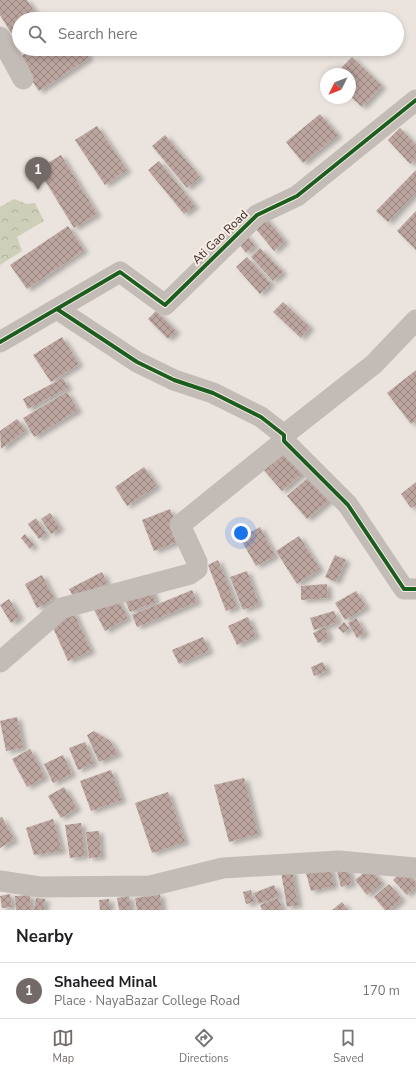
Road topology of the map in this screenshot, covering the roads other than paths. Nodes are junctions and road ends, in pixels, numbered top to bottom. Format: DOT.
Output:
graph roads {
  1 [pos="0,37"];
  2 [pos="23,79"];
  3 [pos="416,100"];
  4 [pos="57,309"];
  5 [pos="416,320"];
  6 [pos="0,342"];
  7 [pos="284,438"];
  8 [pos="416,589"];
  9 [pos="0,662"];
  10 [pos="416,868"];
  11 [pos="0,881"];
  1 -- 2 [label="street"];
  3 -- 4 [label="street, Ati Gao Road"];
  4 -- 6 [label="street"];
  4 -- 7 [label="street"];
  5 -- 7 [label="street"];
  7 -- 8 [label="street"];
  7 -- 9 [label="street"];
  10 -- 11 [label="street"];
}
